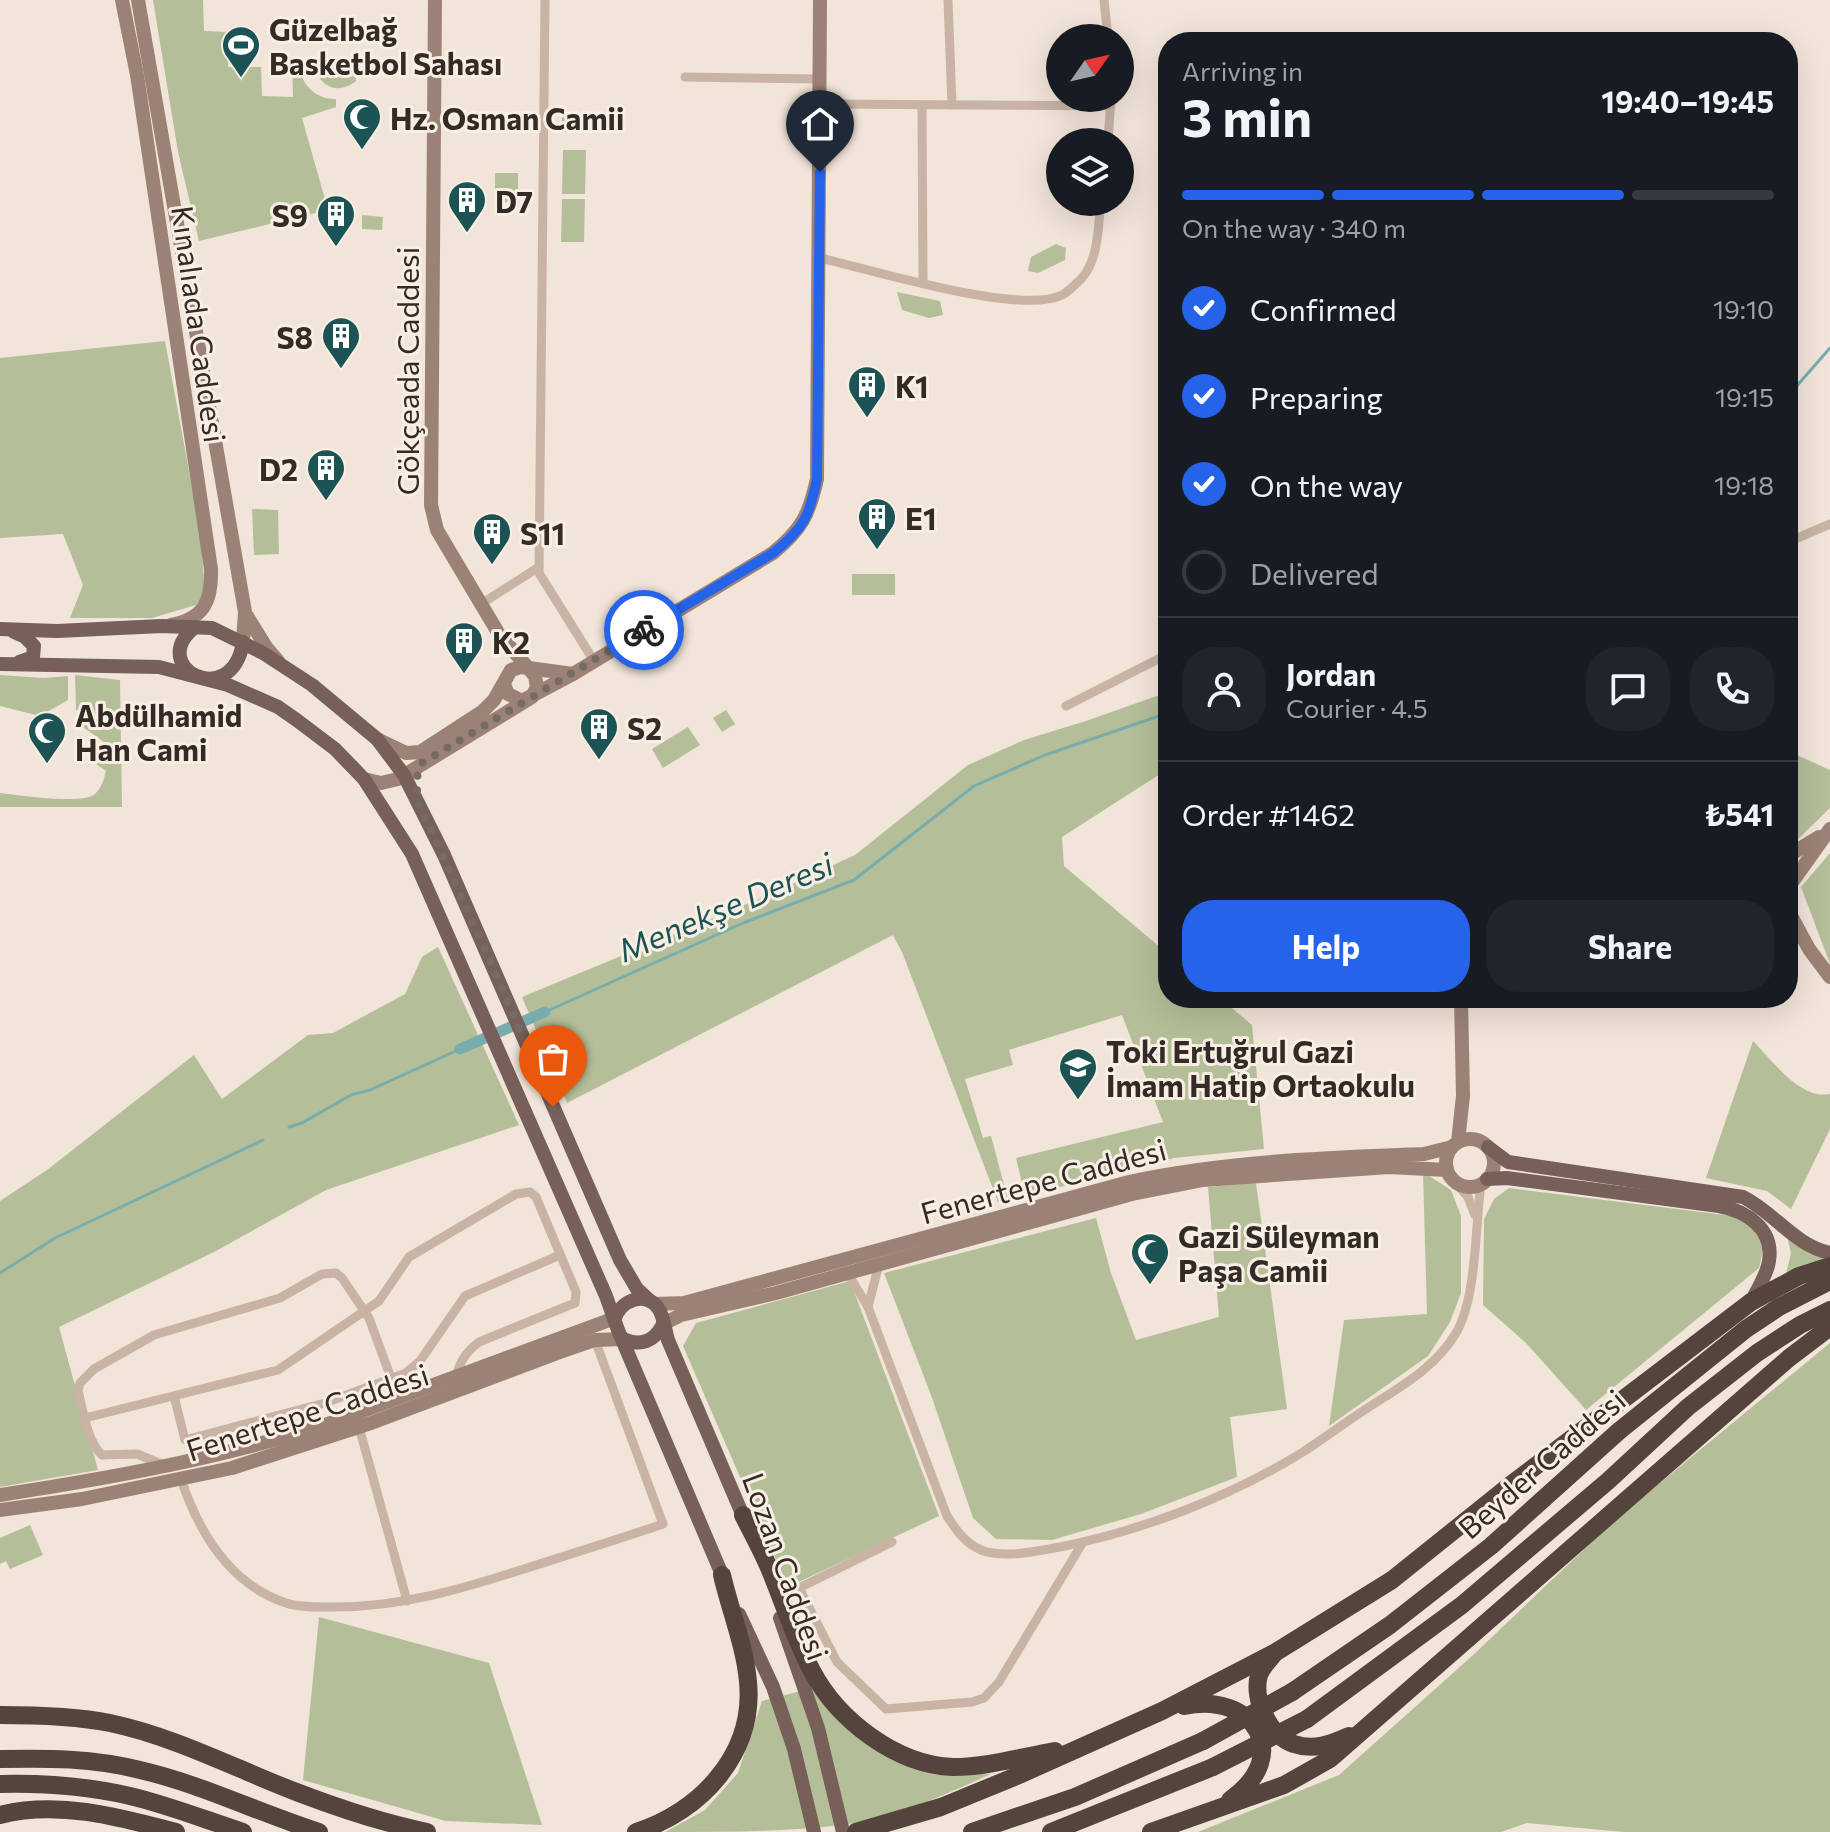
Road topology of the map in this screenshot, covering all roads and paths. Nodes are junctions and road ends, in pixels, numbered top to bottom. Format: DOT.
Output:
graph roads {
  1 [pos="122,0"];
  2 [pos="138,0"];
  3 [pos="435,0"];
  4 [pos="545,0"];
  5 [pos="820,0"];
  6 [pos="948,0"];
  7 [pos="1104,0"];
  8 [pos="1107,24"];
  9 [pos="685,77"];
  10 [pos="820,79"];
  11 [pos="1046,103"];
  12 [pos="820,104"];
  13 [pos="922,105"];
  14 [pos="952,105"];
  15 [pos="1099,216"];
  16 [pos="820,258"];
  17 [pos="923,282"];
  18 [pos="1830,524"];
  19 [pos="1798,538"];
  20 [pos="539,567"];
  21 [pos="208,604"];
  22 [pos="481,604"];
  23 [pos="245,612"];
  24 [pos="162,626"];
  25 [pos="195,627"];
  26 [pos="4,629"];
  27 [pos="243,642"];
  28 [pos="1158,659"];
  29 [pos="594,661"];
  30 [pos="3,664"];
  31 [pos="284,667"];
  32 [pos="527,668"];
  33 [pos="573,674"];
  34 [pos="201,677"];
  35 [pos="504,684"];
  36 [pos="527,700"];
  37 [pos="1066,706"];
  38 [pos="377,739"];
  39 [pos="422,763"];
  40 [pos="404,775"];
  41 [pos="364,779"];
  42 [pos="417,800"];
  43 [pos="1828,831"];
  44 [pos="1798,850"];
  45 [pos="1798,874"];
  46 [pos="1798,927"];
  47 [pos="1799,930"];
  48 [pos="1830,977"];
  49 [pos="1461,1008"];
  50 [pos="1463,1096"];
  51 [pos="1455,1144"];
  52 [pos="1485,1145"];
  53 [pos="1451,1176"];
  54 [pos="1484,1182"];
  55 [pos="1616,1186"];
  56 [pos="1476,1218"];
  57 [pos="1830,1253"];
  58 [pos="560,1255"];
  59 [pos="879,1263"];
  60 [pos="1830,1266"];
  61 [pos="847,1272"];
  62 [pos="1830,1281"];
  63 [pos="653,1302"];
  64 [pos="1751,1302"];
  65 [pos="868,1307"];
  66 [pos="1830,1310"];
  67 [pos="365,1312"];
  68 [pos="615,1318"];
  69 [pos="663,1324"];
  70 [pos="1830,1327"];
  71 [pos="623,1339"];
  72 [pos="595,1340"];
  73 [pos="456,1377"];
  74 [pos="391,1378"];
  75 [pos="174,1396"];
  76 [pos="85,1418"];
  77 [pos="359,1427"];
  78 [pos="167,1466"];
  79 [pos="181,1479"];
  80 [pos="82,1491"];
  81 [pos="0,1495"];
  82 [pos="0,1510"];
  83 [pos="743,1515"];
  84 [pos="892,1542"];
  85 [pos="1083,1542"];
  86 [pos="722,1575"];
  87 [pos="407,1601"];
  88 [pos="1276,1652"];
  89 [pos="1162,1711"];
  90 [pos="0,1715"];
  91 [pos="1367,1728"];
  92 [pos="1078,1747"];
  93 [pos="0,1759"];
  94 [pos="0,1784"];
  95 [pos="1215,1810"];
  96 [pos="0,1815"];
  97 [pos="152,1829"];
  98 [pos="176,1832"];
  99 [pos="243,1832"];
  100 [pos="317,1832"];
  101 [pos="427,1832"];
  102 [pos="636,1832"];
  103 [pos="814,1832"];
  104 [pos="843,1832"];
  105 [pos="856,1832"];
  106 [pos="972,1832"];
  107 [pos="1051,1832"];
  108 [pos="1153,1832"];
  1 -- 21 [label="street, Kınalıada Caddesi"];
  2 -- 23 [label="street, Kınalıada Caddesi"];
  3 -- 22 [label="street, Gökçeada Caddesi"];
  4 -- 20 [label="street"];
  5 -- 10 [label="street"];
  6 -- 14 [label="street"];
  7 -- 8 [label="street"];
  9 -- 10 [label="street"];
  10 -- 12 [label="street"];
  11 -- 14 [label="street"];
  12 -- 13 [label="street"];
  12 -- 16 [label="street"];
  13 -- 14 [label="street"];
  13 -- 17 [label="street"];
  15 -- 17 [label="street"];
  16 -- 17 [label="street"];
  16 -- 29 [label="street"];
  18 -- 19 [label="street"];
  20 -- 22 [label="street"];
  20 -- 29 [label="street"];
  21 -- 24 [label="street"];
  21 -- 25 [label="street"];
  22 -- 32 [label="street, Gökçeada Caddesi"];
  23 -- 27 [label="street, Kınalıada Caddesi"];
  23 -- 31 [label="street"];
  24 -- 25 [label="main road"];
  24 -- 26 [label="main road"];
  25 -- 27 [label="main road"];
  25 -- 34 [label="main road"];
  26 -- 30 [label="main road"];
  27 -- 31 [label="main road"];
  27 -- 34 [label="main road"];
  28 -- 37 [label="street"];
  29 -- 33 [label="street"];
  30 -- 34 [label="main road"];
  31 -- 38 [label="main road"];
  32 -- 33 [label="street"];
  32 -- 35 [label="street"];
  32 -- 36 [label="street"];
  33 -- 36 [label="street"];
  34 -- 41 [label="main road"];
  35 -- 36 [label="street"];
  35 -- 38 [label="street"];
  36 -- 39 [label="street"];
  38 -- 40 [label="main road"];
  39 -- 40 [label="street"];
  39 -- 42 [label="street"];
  40 -- 41 [label="street"];
  40 -- 42 [label="main road"];
  41 -- 68 [label="main road"];
  42 -- 63 [label="main road"];
  43 -- 44 [label="street"];
  43 -- 45 [label="street"];
  46 -- 47 [label="street"];
  47 -- 48 [label="street"];
  49 -- 50 [label="street"];
  50 -- 51 [label="street"];
  50 -- 52 [label="street"];
  51 -- 52 [label="street"];
  51 -- 53 [label="street"];
  51 -- 63 [label="street, Fenertepe Caddesi"];
  52 -- 54 [label="street"];
  52 -- 55 [label="main road"];
  53 -- 54 [label="street"];
  53 -- 56 [label="street"];
  53 -- 59 [label="street, Fenertepe Caddesi"];
  54 -- 55 [label="main road"];
  54 -- 56 [label="street"];
  55 -- 57 [label="main road"];
  55 -- 64 [label="main road"];
  56 -- 85 [label="street"];
  58 -- 67 [label="street"];
  58 -- 73 [label="street"];
  58 -- 74 [label="street"];
  59 -- 61 [label="street, Fenertepe Caddesi"];
  59 -- 65 [label="street"];
  60 -- 64 [label="highway"];
  61 -- 65 [label="street"];
  61 -- 69 [label="street, Fenertepe Caddesi"];
  62 -- 106 [label="highway, Beyder Caddesi, bridge"];
  63 -- 68 [label="main road"];
  63 -- 69 [label="main road"];
  64 -- 88 [label="highway"];
  65 -- 85 [label="street"];
  66 -- 107 [label="highway, Beyder Caddesi, bridge"];
  67 -- 74 [label="street"];
  67 -- 75 [label="street"];
  67 -- 76 [label="street"];
  68 -- 71 [label="main road"];
  68 -- 73 [label="street, Fenertepe Caddesi"];
  69 -- 71 [label="main road"];
  69 -- 83 [label="main road, Lozan Caddesi"];
  70 -- 91 [label="highway"];
  71 -- 72 [label="street, Fenertepe Caddesi"];
  71 -- 86 [label="main road, Lozan Caddesi"];
  72 -- 77 [label="street, Fenertepe Caddesi"];
  72 -- 87 [label="street"];
  73 -- 78 [label="street, Fenertepe Caddesi"];
  74 -- 75 [label="street"];
  75 -- 76 [label="street"];
  76 -- 78 [label="street"];
  77 -- 79 [label="street, Fenertepe Caddesi"];
  77 -- 87 [label="street"];
  78 -- 80 [label="street, Fenertepe Caddesi"];
  79 -- 80 [label="street, Fenertepe Caddesi"];
  79 -- 87 [label="street"];
  80 -- 81 [label="street, Fenertepe Caddesi"];
  80 -- 82 [label="street, Fenertepe Caddesi"];
  83 -- 92 [label="highway"];
  83 -- 104 [label="main road, Lozan Caddesi"];
  84 -- 85 [label="street"];
  86 -- 102 [label="highway"];
  86 -- 103 [label="main road, Lozan Caddesi"];
  88 -- 89 [label="highway"];
  88 -- 91 [label="highway"];
  89 -- 92 [label="highway"];
  89 -- 95 [label="highway"];
  90 -- 101 [label="highway"];
  91 -- 95 [label="highway"];
  92 -- 105 [label="highway"];
  93 -- 100 [label="highway"];
  94 -- 99 [label="highway"];
  95 -- 108 [label="highway"];
  96 -- 97 [label="highway"];
  97 -- 98 [label="highway"];
}
